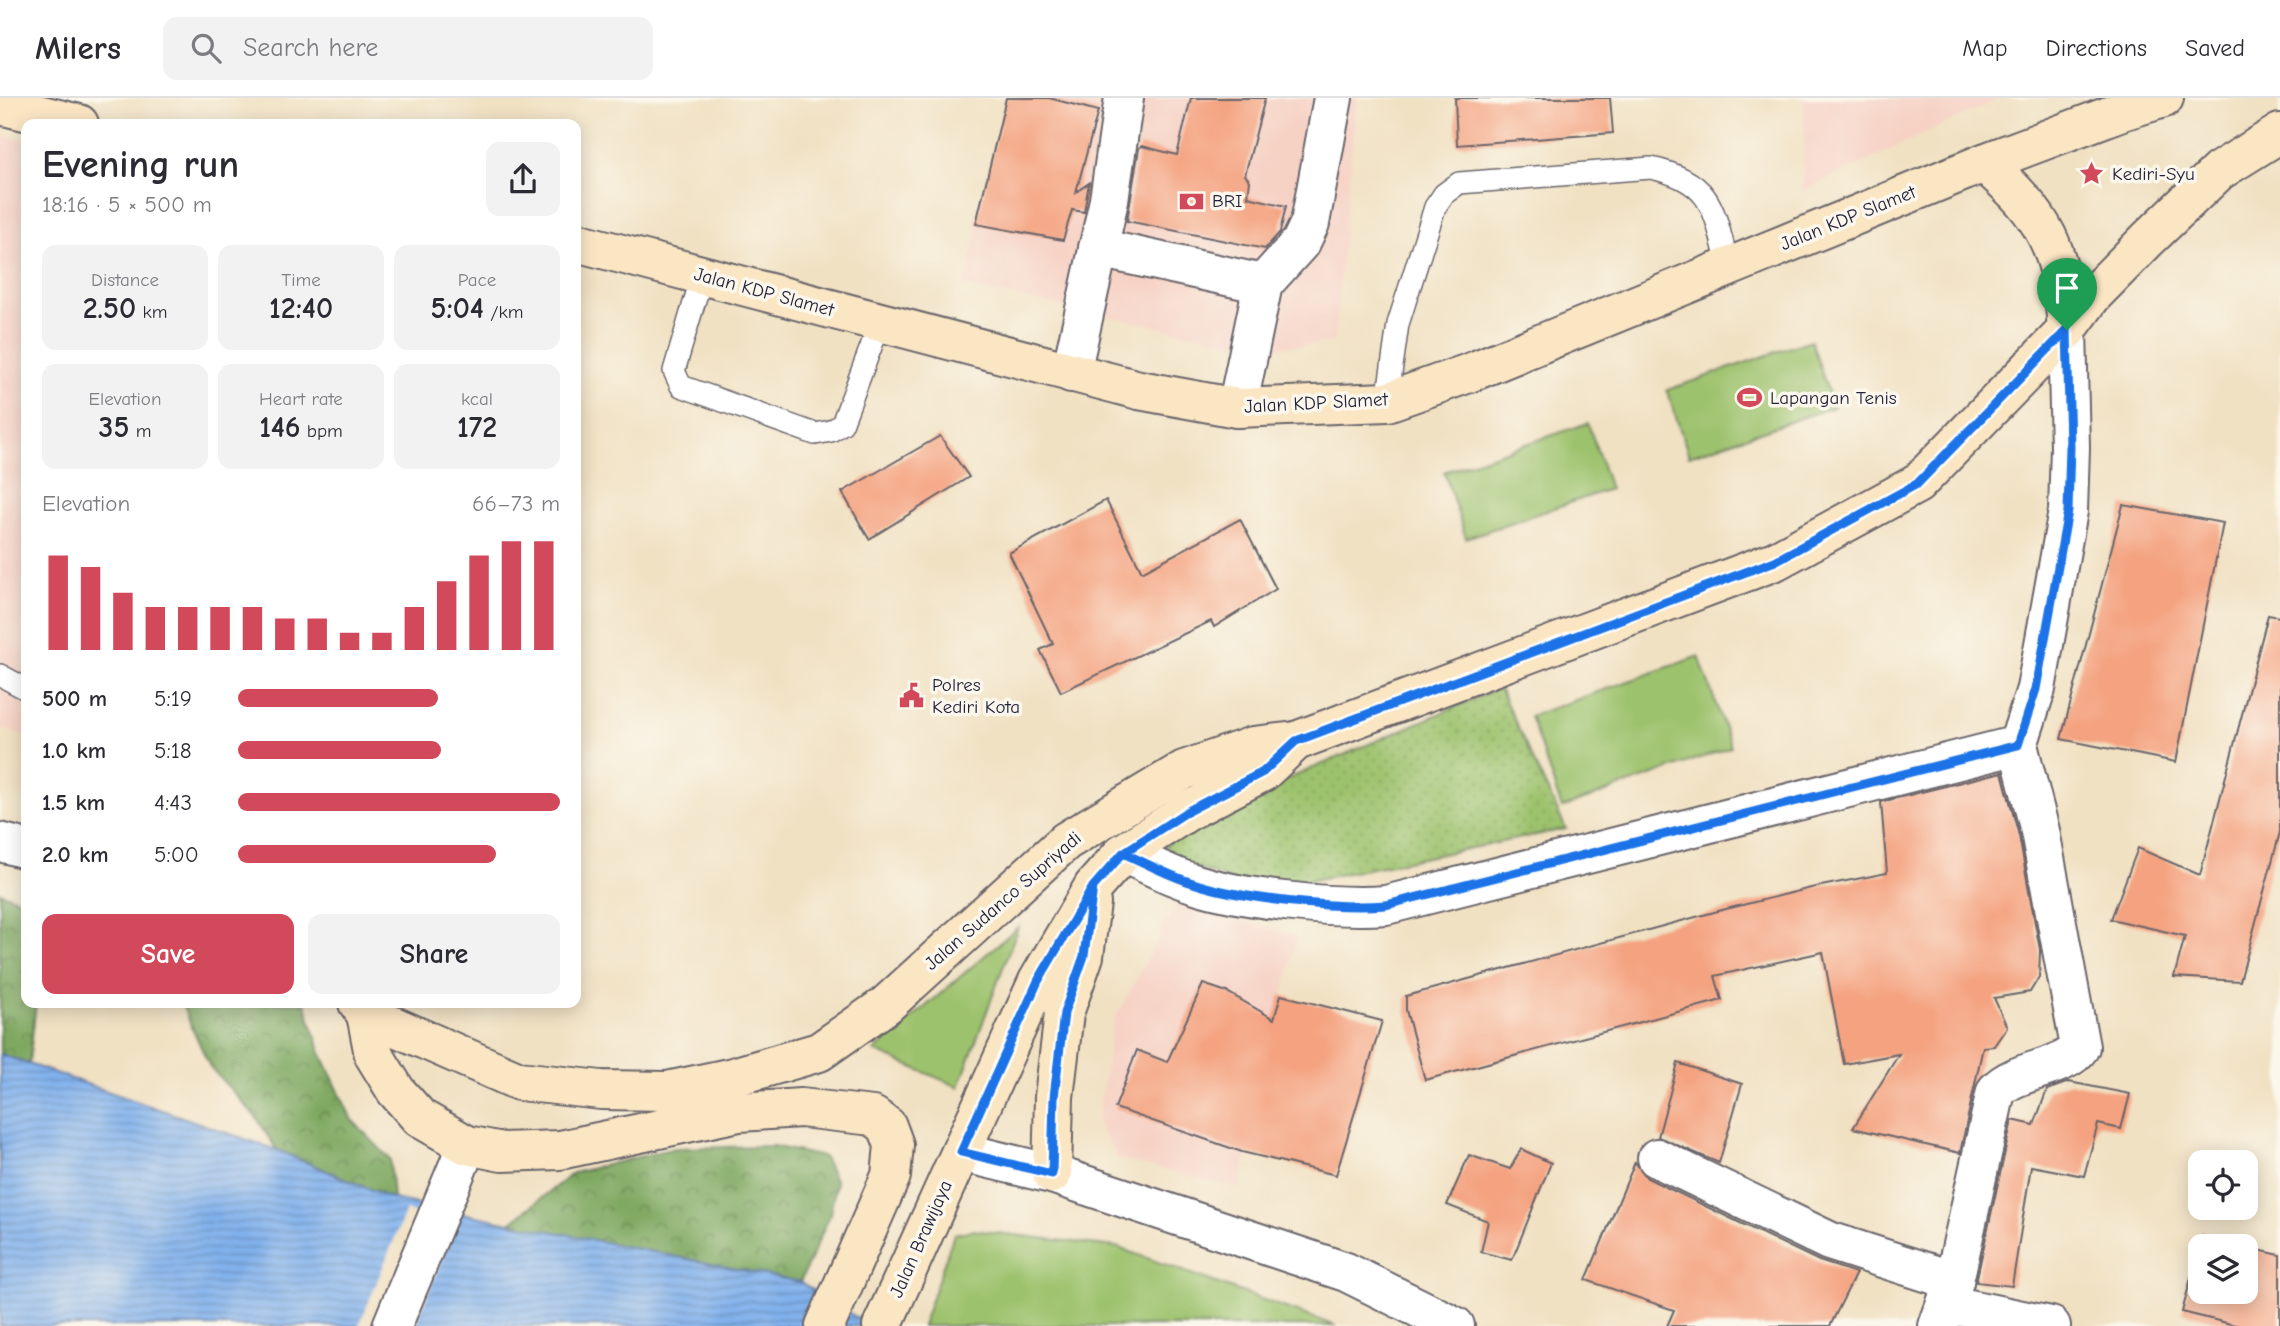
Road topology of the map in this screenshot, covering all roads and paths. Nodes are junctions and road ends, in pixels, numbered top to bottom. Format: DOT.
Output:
graph roads {
  1 [pos="1124,98"];
  2 [pos="1333,98"];
  3 [pos="2164,98"];
  4 [pos="2121,104"];
  5 [pos="0,106"];
  6 [pos="57,119"];
  7 [pos="2280,133"];
  8 [pos="1984,163"];
  9 [pos="581,246"];
  10 [pos="1098,248"];
  11 [pos="1728,265"];
  12 [pos="702,275"];
  13 [pos="1263,284"];
  14 [pos="880,323"];
  15 [pos="2067,330"];
  16 [pos="1071,373"];
  17 [pos="1387,402"];
  18 [pos="1237,408"];
  19 [pos="0,675"];
  20 [pos="21,686"];
  21 [pos="1296,741"];
  22 [pos="2018,745"];
  23 [pos="0,842"];
  24 [pos="21,848"];
  25 [pos="1123,853"];
  26 [pos="1093,887"];
  27 [pos="362,1008"];
  28 [pos="467,1145"];
  29 [pos="961,1152"];
  30 [pos="1657,1158"];
  31 [pos="1052,1174"];
  32 [pos="1946,1304"];
  33 [pos="392,1326"];
  34 [pos="825,1326"];
  35 [pos="882,1326"];
  36 [pos="1454,1326"];
  37 [pos="2051,1326"];
  1 -- 10 [label="street"];
  2 -- 13 [label="street"];
  3 -- 4 [label="main road, Jalan KDP Slamet"];
  4 -- 8 [label="main road, Jalan KDP Slamet"];
  5 -- 6 [label="main road"];
  7 -- 15 [label="main road, Jalan Sudanco Supriyadi"];
  8 -- 11 [label="main road, Jalan KDP Slamet"];
  8 -- 15 [label="main road"];
  9 -- 12 [label="main road, Jalan KDP Slamet"];
  10 -- 13 [label="street"];
  10 -- 16 [label="street"];
  11 -- 17 [label="main road, Jalan KDP Slamet"];
  11 -- 17 [label="lane"];
  12 -- 14 [label="main road, Jalan KDP Slamet"];
  12 -- 14 [label="lane"];
  13 -- 18 [label="street"];
  14 -- 16 [label="main road, Jalan KDP Slamet"];
  15 -- 21 [label="main road, Jalan Sudanco Supriyadi"];
  15 -- 22 [label="street"];
  16 -- 18 [label="main road, Jalan KDP Slamet"];
  17 -- 18 [label="main road, Jalan KDP Slamet"];
  19 -- 20 [label="lane"];
  21 -- 25 [label="main road, Jalan Brawijaya"];
  21 -- 27 [label="main road, Jalan Sudanco Supriyadi"];
  22 -- 25 [label="street"];
  22 -- 32 [label="street"];
  23 -- 24 [label="street"];
  25 -- 26 [label="main road, Jalan Brawijaya"];
  26 -- 29 [label="main road, Jalan Brawijaya"];
  26 -- 31 [label="main road"];
  27 -- 28 [label="main road"];
  28 -- 33 [label="street"];
  28 -- 34 [label="main road"];
  29 -- 31 [label="street"];
  29 -- 35 [label="main road, Jalan Brawijaya"];
  30 -- 32 [label="street"];
  31 -- 36 [label="street"];
  32 -- 37 [label="street"];
}
